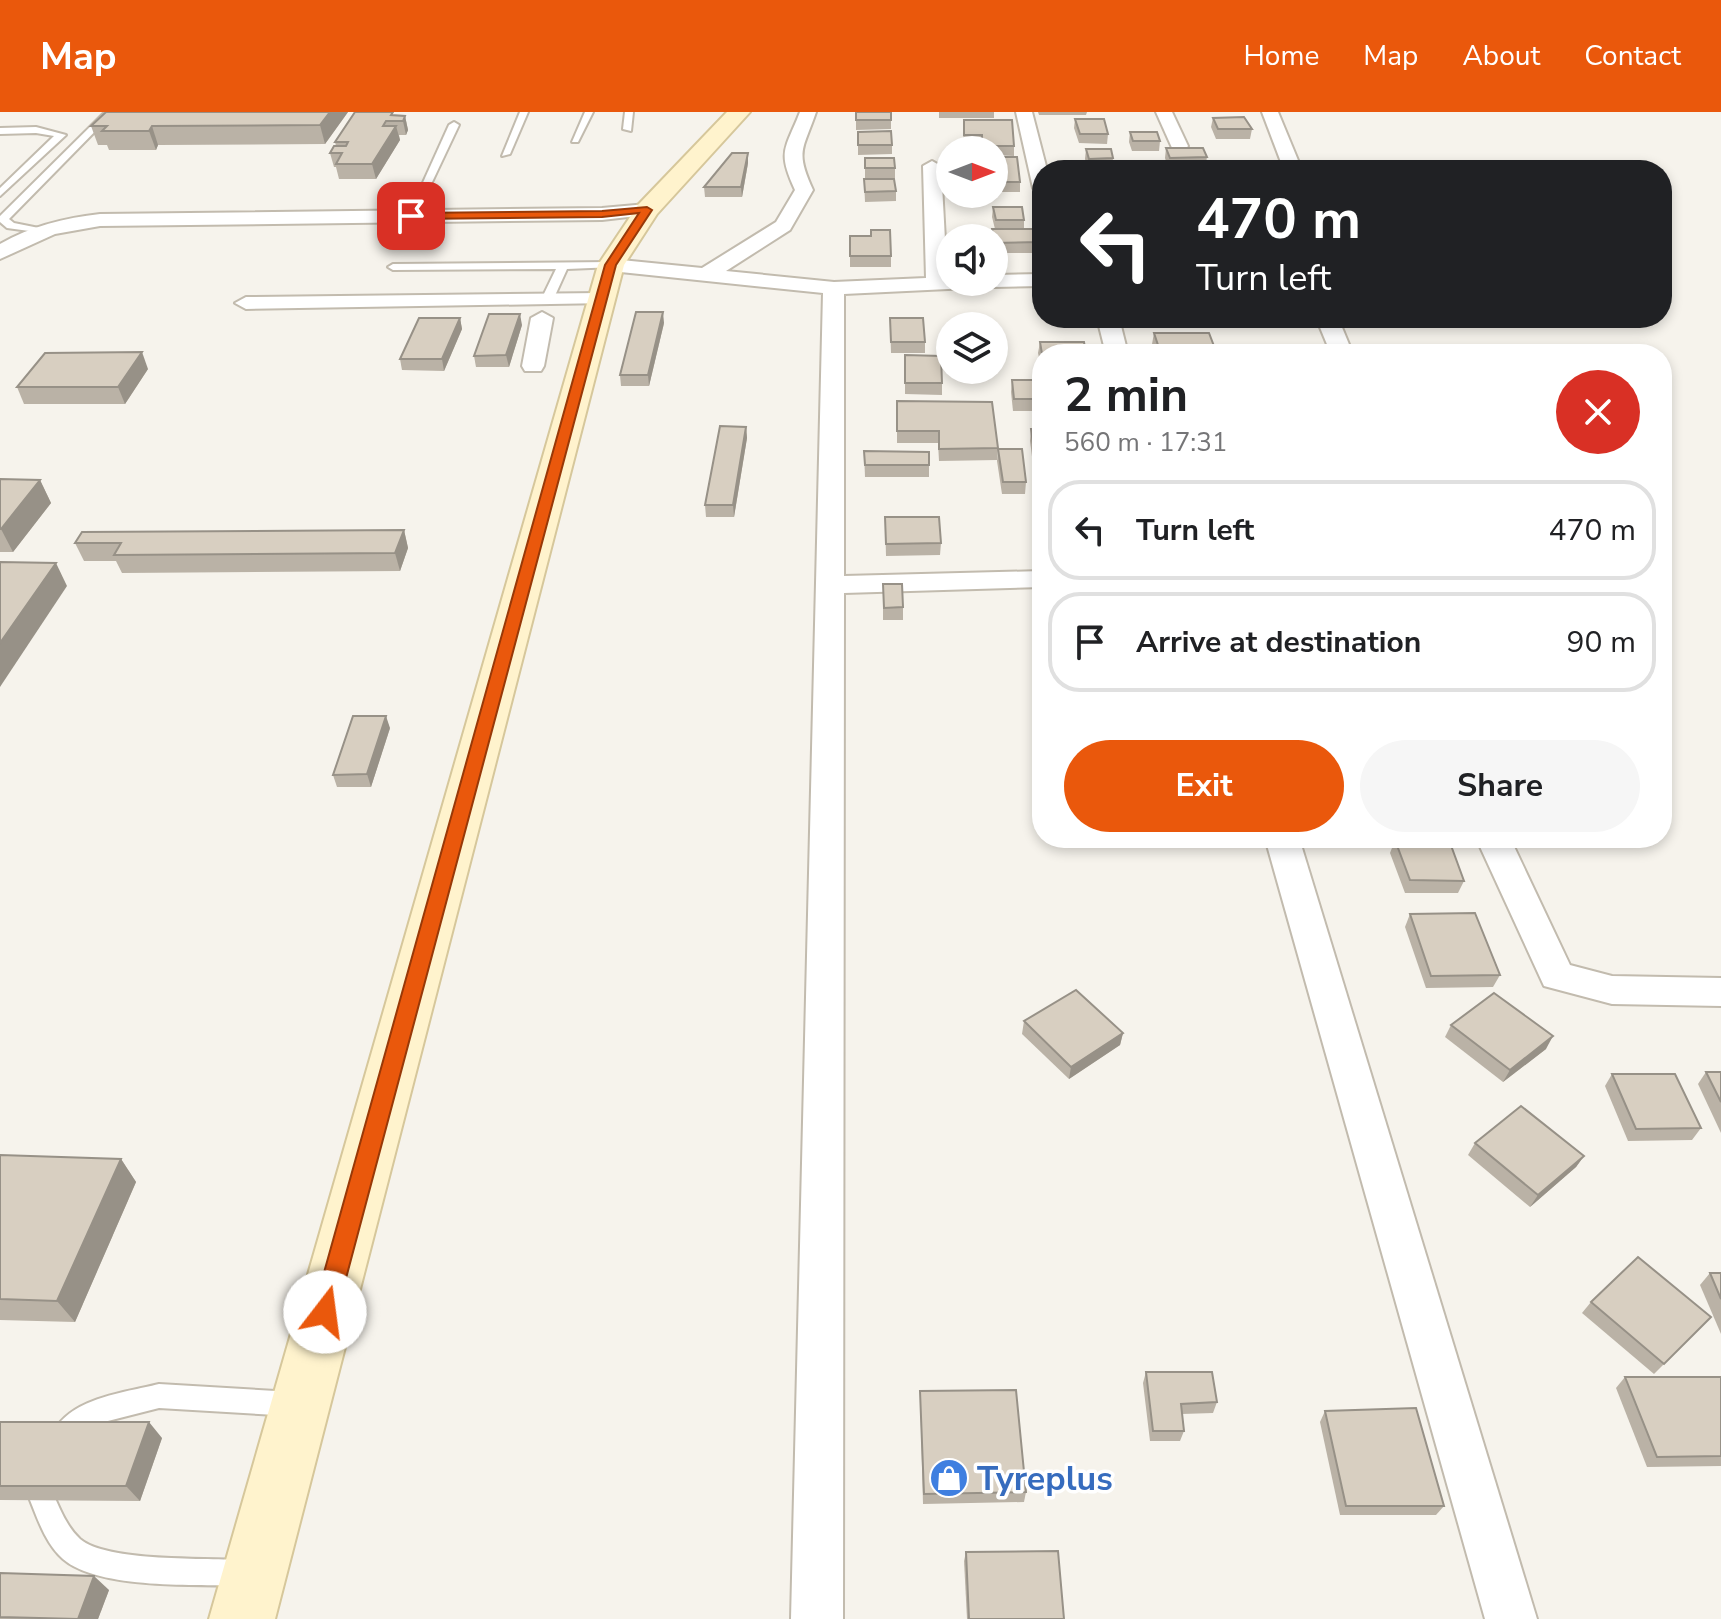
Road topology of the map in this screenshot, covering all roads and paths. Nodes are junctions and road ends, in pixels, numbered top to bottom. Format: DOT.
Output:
graph roads {
  1 [pos="110,112"];
  2 [pos="524,112"];
  3 [pos="589,112"];
  4 [pos="629,112"];
  5 [pos="739,112"];
  6 [pos="808,112"];
  7 [pos="1024,112"];
  8 [pos="1164,112"];
  9 [pos="1270,112"];
  10 [pos="454,125"];
  11 [pos="628,129"];
  12 [pos="0,131"];
  13 [pos="575,140"];
  14 [pos="1179,146"];
  15 [pos="505,154"];
  16 [pos="1035,160"];
  17 [pos="1289,160"];
  18 [pos="932,166"];
  19 [pos="0,193"];
  20 [pos="647,210"];
  21 [pos="411,216"];
  22 [pos="2,220"];
  23 [pos="40,231"];
  24 [pos="0,253"];
  25 [pos="936,260"];
  26 [pos="563,265"];
  27 [pos="393,267"];
  28 [pos="711,271"];
  29 [pos="822,280"];
  30 [pos="1032,280"];
  31 [pos="1008,281"];
  32 [pos="936,283"];
  33 [pos="594,288"];
  34 [pos="246,303"];
  35 [pos="544,309"];
  36 [pos="473,322"];
  37 [pos="533,366"];
  38 [pos="1032,579"];
  39 [pos="829,585"];
  40 [pos="1285,848"];
  41 [pos="1498,848"];
  42 [pos="1721,992"];
  43 [pos="300,1404"];
  44 [pos="63,1437"];
  45 [pos="43,1500"];
  46 [pos="254,1573"];
  47 [pos="242,1619"];
  48 [pos="817,1619"];
  49 [pos="1511,1619"];
  1 -- 22 [label="lane"];
  2 -- 15 [label="lane"];
  3 -- 13 [label="lane"];
  4 -- 11 [label="lane"];
  5 -- 20 [label="street"];
  6 -- 28 [label="street"];
  7 -- 16 [label="street"];
  8 -- 14 [label="street"];
  9 -- 17 [label="street"];
  10 -- 21 [label="lane"];
  12 -- 19 [label="lane"];
  18 -- 25 [label="street"];
  20 -- 21 [label="street"];
  20 -- 33 [label="street"];
  21 -- 23 [label="street"];
  22 -- 23 [label="lane"];
  23 -- 24 [label="street"];
  26 -- 27 [label="lane"];
  26 -- 33 [label="lane"];
  26 -- 35 [label="lane"];
  28 -- 29 [label="street"];
  28 -- 29 [label="street"];
  28 -- 33 [label="street"];
  29 -- 32 [label="street"];
  29 -- 39 [label="street"];
  30 -- 31 [label="street"];
  33 -- 35 [label="street"];
  33 -- 43 [label="street"];
  34 -- 35 [label="street"];
  35 -- 36 [label="street"];
  35 -- 37 [label="street"];
  38 -- 39 [label="street"];
  39 -- 48 [label="street"];
  40 -- 49 [label="street"];
  41 -- 42 [label="street"];
  43 -- 44 [label="lane"];
  43 -- 46 [label="street"];
  45 -- 46 [label="lane"];
  46 -- 47 [label="street"];
}
